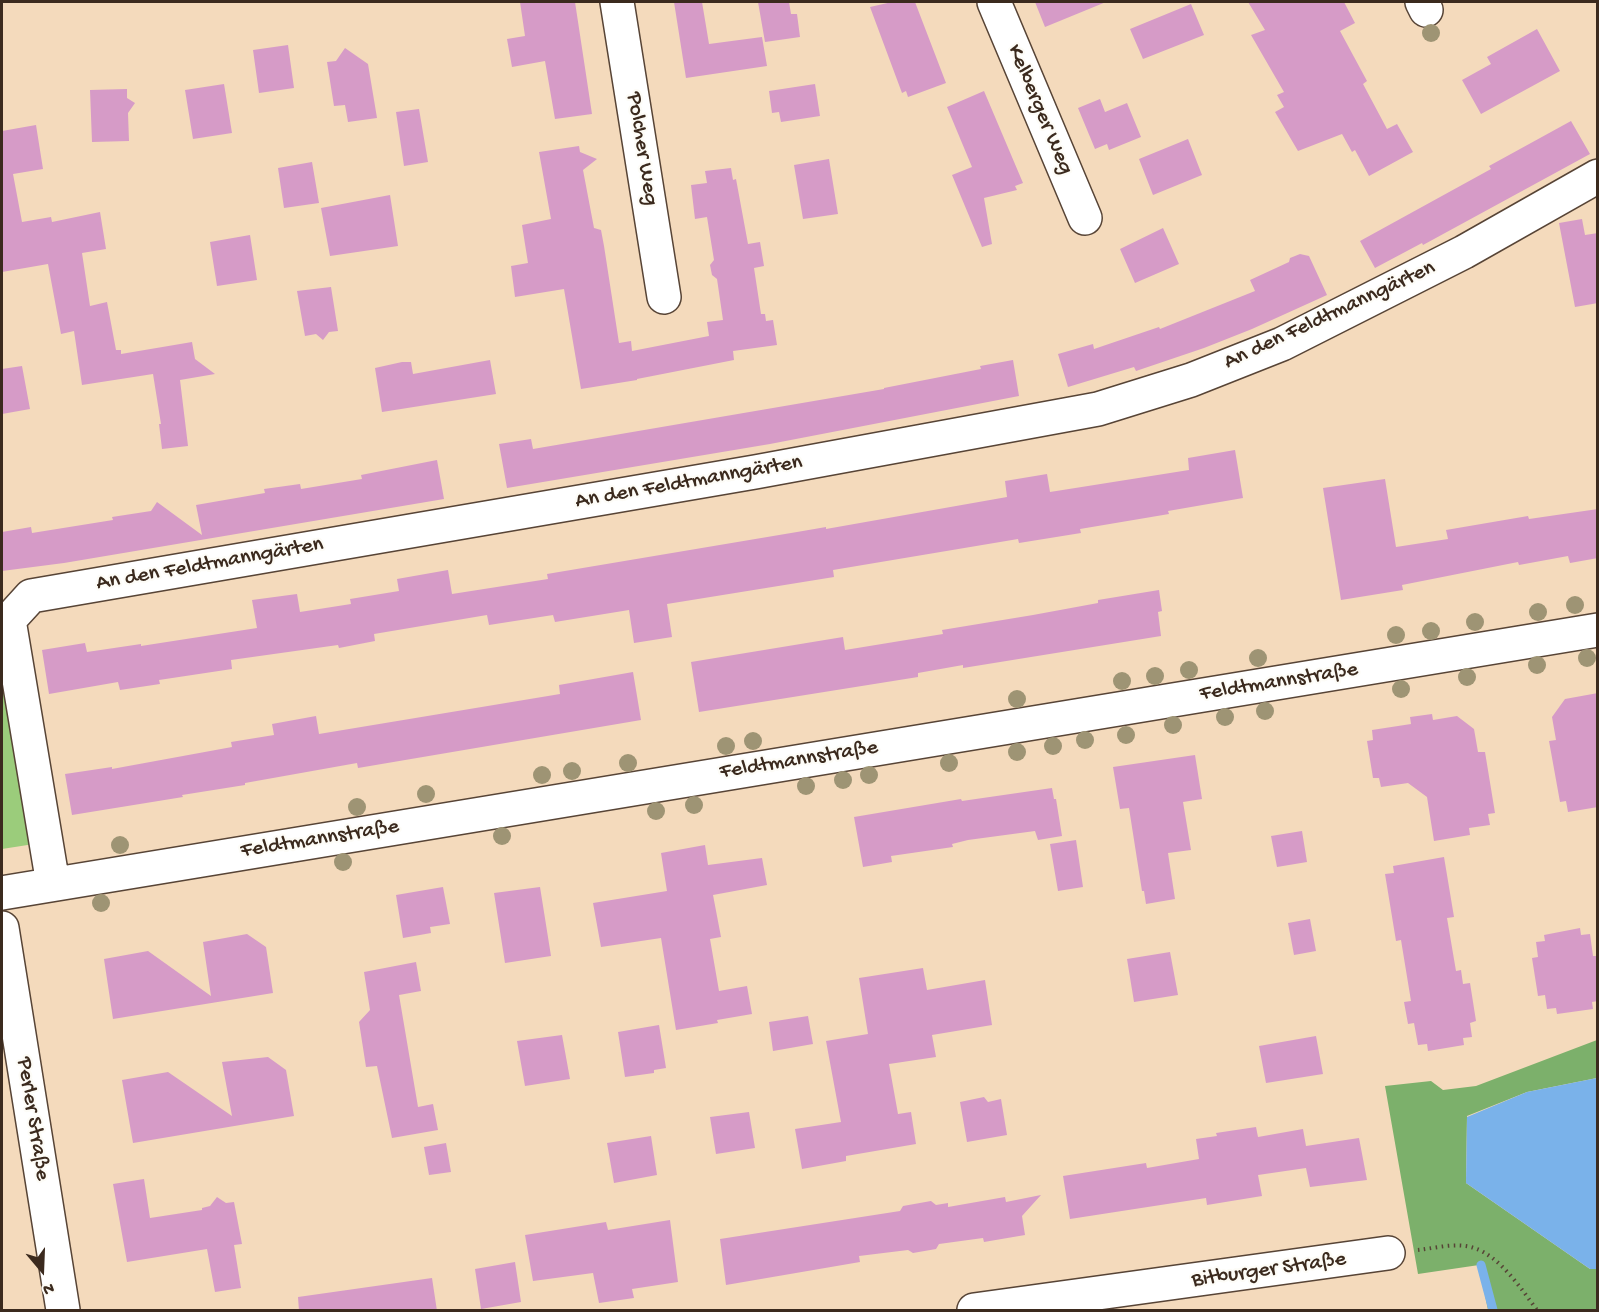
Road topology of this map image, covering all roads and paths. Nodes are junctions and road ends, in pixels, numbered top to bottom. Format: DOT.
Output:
graph roads {
  1 [pos="617,2"];
  2 [pos="994,2"];
  3 [pos="1598,176"];
  4 [pos="1084,218"];
  5 [pos="664,297"];
  6 [pos="1598,630"];
  7 [pos="53,884"];
  8 [pos="2,892"];
  9 [pos="2,928"];
  10 [pos="1388,1253"];
  11 [pos="63,1311"];
  12 [pos="974,1311"];
  13 [pos="1537,1311"];
  1 -- 5 [label="street, Polcher Weg"];
  2 -- 4 [label="street, Kelberger Weg"];
  3 -- 7 [label="street, An den Feldtmanngärten"];
  6 -- 7 [label="street, Feldtmannstraße"];
  7 -- 8 [label="street, Feldtmannstraße"];
  9 -- 11 [label="street, Perler Straße"];
  10 -- 12 [label="street, Bitburger Straße"];
  10 -- 13 [label="path"];
}
